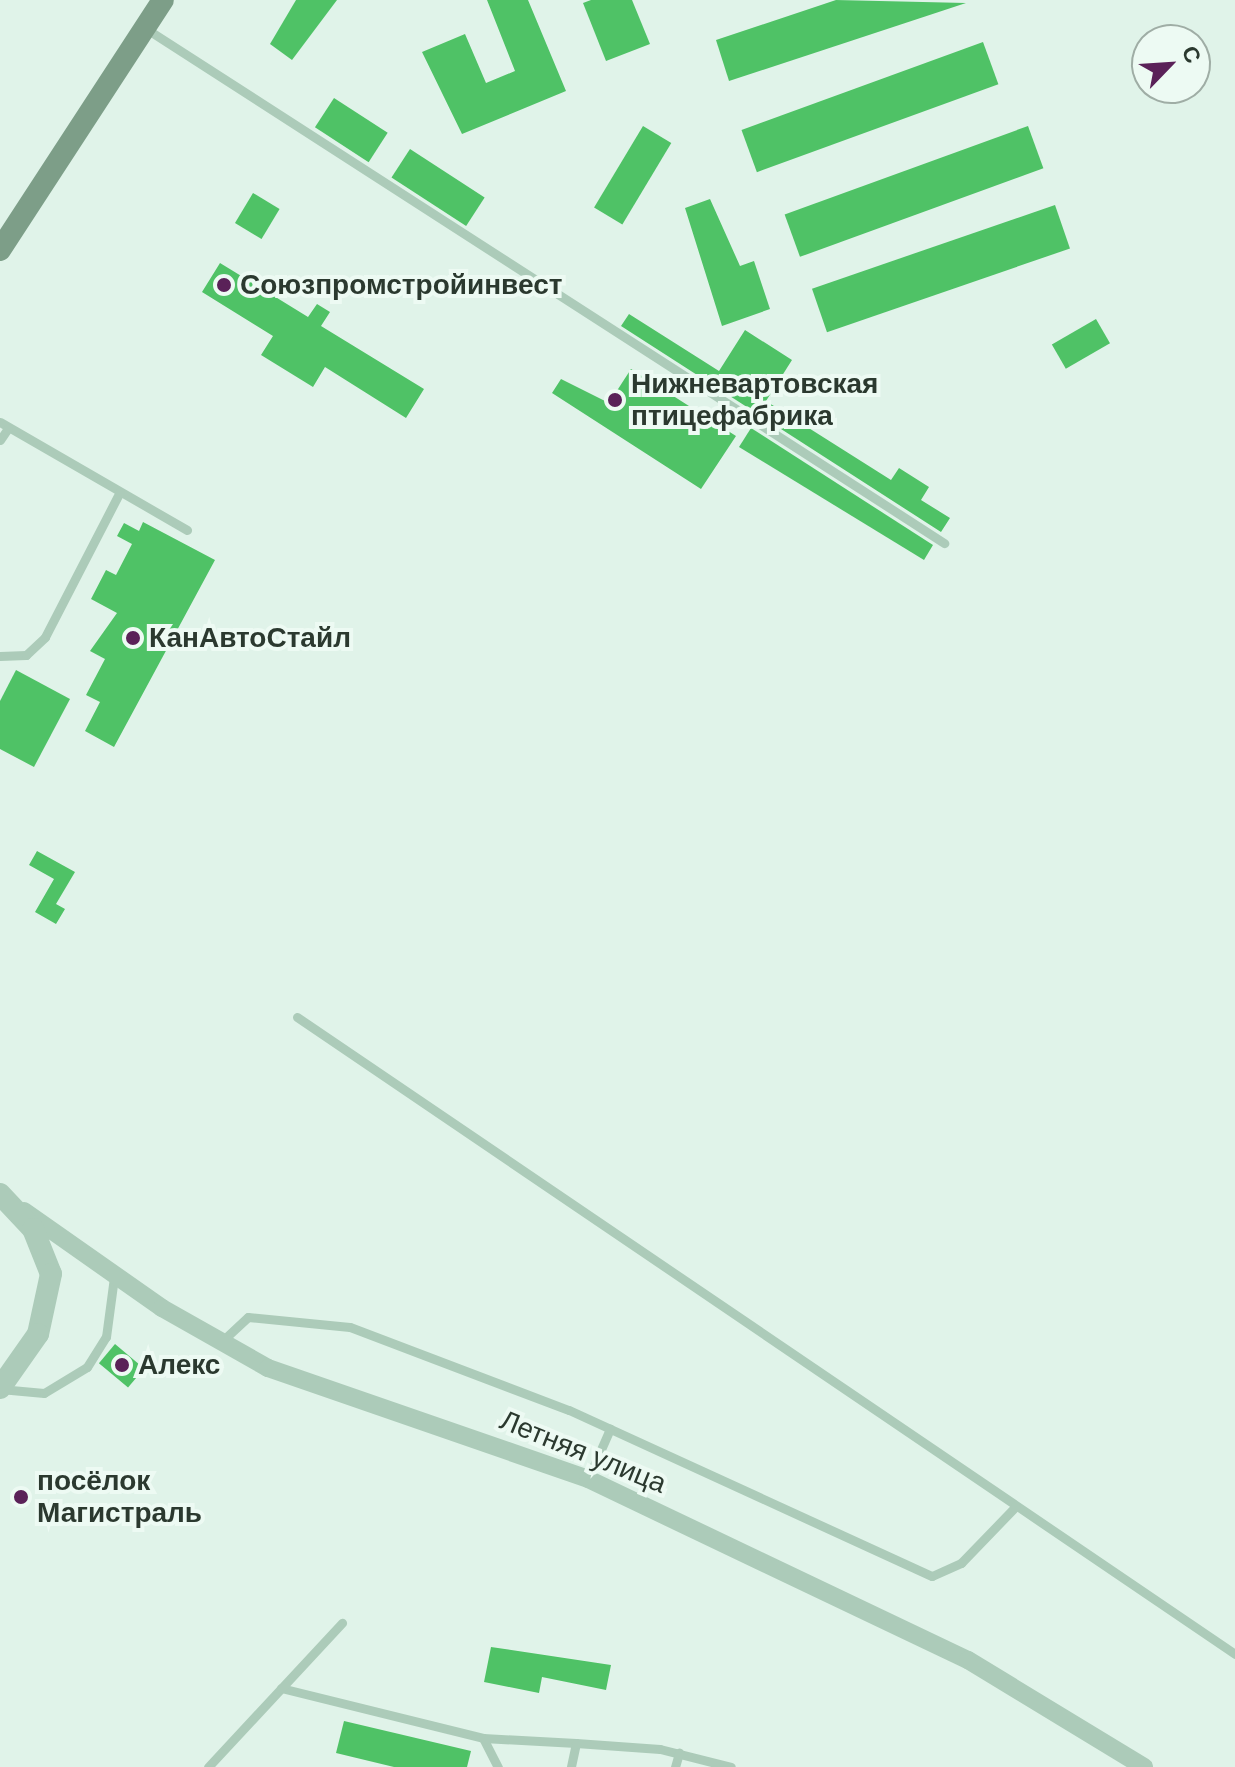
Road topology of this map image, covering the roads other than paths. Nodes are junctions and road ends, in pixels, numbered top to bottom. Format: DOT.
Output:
graph roads {
  1 [pos="163,0"];
  2 [pos="145,28"];
  3 [pos="0,250"];
  4 [pos="4,425"];
  5 [pos="0,440"];
  6 [pos="120,492"];
  7 [pos="187,530"];
  8 [pos="944,543"];
  9 [pos="0,656"];
  10 [pos="297,1017"];
  11 [pos="1,1194"];
  12 [pos="114,1277"];
  13 [pos="220,1343"];
  14 [pos="0,1388"];
  15 [pos="610,1429"];
  16 [pos="588,1479"];
  17 [pos="1016,1506"];
  18 [pos="342,1623"];
  19 [pos="1235,1654"];
  20 [pos="281,1688"];
  21 [pos="483,1738"];
  22 [pos="576,1743"];
  23 [pos="679,1753"];
  24 [pos="208,1767"];
  25 [pos="498,1767"];
  26 [pos="571,1767"];
  27 [pos="675,1767"];
  28 [pos="731,1767"];
  29 [pos="1144,1767"];
  1 -- 2 [label="main road"];
  2 -- 3 [label="main road"];
  2 -- 8 [label="lane"];
  4 -- 5 [label="lane"];
  4 -- 6 [label="lane"];
  6 -- 7 [label="lane"];
  6 -- 9 [label="lane"];
  10 -- 17 [label="lane"];
  11 -- 12 [label="street, Летняя улица"];
  11 -- 14 [label="street"];
  12 -- 13 [label="street, Летняя улица"];
  12 -- 14 [label="lane"];
  13 -- 15 [label="lane"];
  13 -- 16 [label="street, Летняя улица"];
  15 -- 16 [label="lane"];
  15 -- 17 [label="lane"];
  16 -- 29 [label="street, Летняя улица"];
  17 -- 19 [label="lane"];
  18 -- 20 [label="lane"];
  20 -- 21 [label="lane"];
  20 -- 24 [label="lane"];
  21 -- 22 [label="lane"];
  21 -- 25 [label="lane"];
  22 -- 23 [label="lane"];
  22 -- 26 [label="lane"];
  23 -- 27 [label="lane"];
  23 -- 28 [label="lane"];
}
